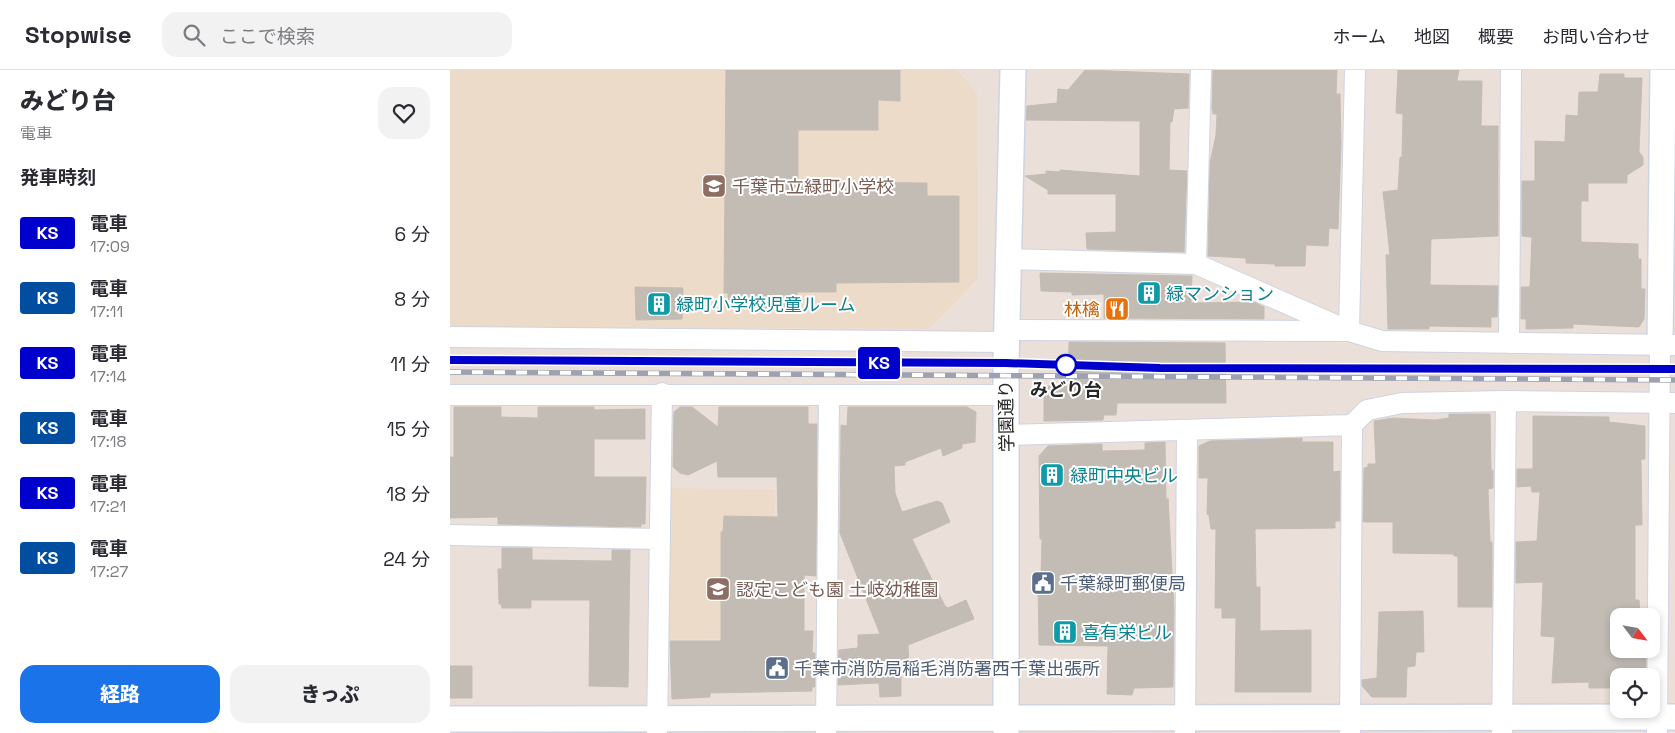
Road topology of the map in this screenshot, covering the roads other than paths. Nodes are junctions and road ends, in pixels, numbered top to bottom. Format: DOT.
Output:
graph roads {
  1 [pos="1012,70"];
  2 [pos="1201,70"];
  3 [pos="1355,70"];
  4 [pos="1511,70"];
  5 [pos="1663,70"];
  6 [pos="1008,259"];
  7 [pos="1196,264"];
  8 [pos="1350,331"];
  9 [pos="1007,336"];
  10 [pos="450,337"];
  11 [pos="1509,343"];
  12 [pos="1668,345"];
  13 [pos="662,393"];
  14 [pos="450,394"];
  15 [pos="829,395"];
  16 [pos="1006,395"];
  17 [pos="1506,400"];
  18 [pos="1668,403"];
  19 [pos="1352,425"];
  20 [pos="1187,430"];
  21 [pos="1007,435"];
  22 [pos="450,535"];
  23 [pos="660,538"];
  24 [pos="450,719"];
  25 [pos="1663,722"];
  26 [pos="1502,725"];
  27 [pos="657,726"];
  28 [pos="826,726"];
  29 [pos="1006,726"];
  30 [pos="1185,726"];
  31 [pos="1351,726"];
  1 -- 6 [label="street, 学園通り"];
  2 -- 7 [label="street"];
  3 -- 8 [label="street"];
  4 -- 11 [label="street"];
  5 -- 12 [label="street"];
  6 -- 7 [label="street"];
  6 -- 9 [label="street, 学園通り"];
  7 -- 8 [label="street"];
  8 -- 9 [label="street"];
  8 -- 11 [label="street"];
  9 -- 10 [label="street"];
  9 -- 16 [label="street, 学園通り"];
  11 -- 12 [label="street"];
  12 -- 18 [label="street"];
  13 -- 14 [label="street"];
  13 -- 15 [label="street"];
  13 -- 23 [label="street"];
  15 -- 16 [label="street"];
  15 -- 28 [label="street"];
  16 -- 21 [label="street, 学園通り"];
  17 -- 18 [label="street"];
  17 -- 19 [label="street"];
  17 -- 26 [label="street"];
  18 -- 25 [label="street"];
  19 -- 20 [label="street"];
  19 -- 31 [label="street"];
  20 -- 21 [label="street"];
  20 -- 30 [label="street"];
  21 -- 29 [label="street, 学園通り"];
  22 -- 23 [label="street"];
  23 -- 27 [label="street"];
  24 -- 27 [label="street"];
  25 -- 26 [label="street"];
  26 -- 31 [label="street"];
  27 -- 28 [label="street"];
  28 -- 29 [label="street"];
  29 -- 30 [label="street"];
  30 -- 31 [label="street"];
}
